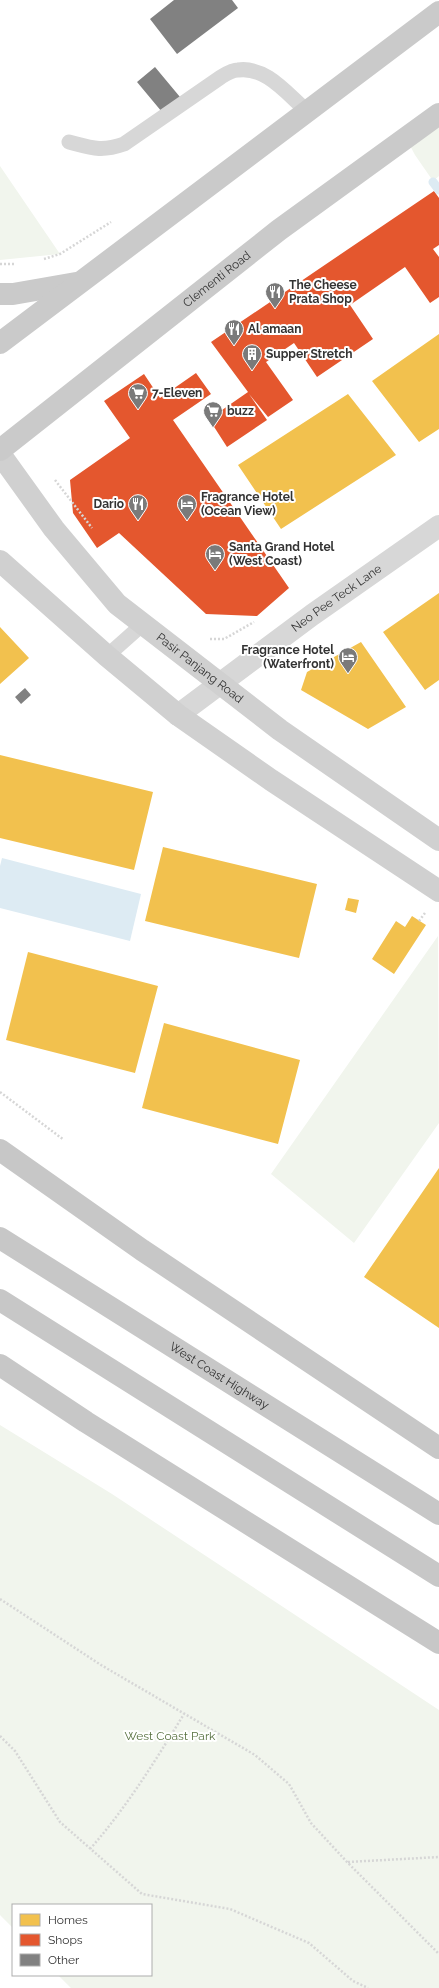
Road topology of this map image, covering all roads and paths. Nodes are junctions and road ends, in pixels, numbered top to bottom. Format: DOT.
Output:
graph roads {
  1 [pos="439,12"];
  2 [pos="307,111"];
  3 [pos="439,114"];
  4 [pos="70,142"];
  5 [pos="80,283"];
  6 [pos="0,294"];
  7 [pos="0,343"];
  8 [pos="0,450"];
  9 [pos="0,454"];
  10 [pos="52,475"];
  11 [pos="439,526"];
  12 [pos="93,530"];
  13 [pos="0,561"];
  14 [pos="256,620"];
  15 [pos="143,624"];
  16 [pos="206,640"];
  17 [pos="107,656"];
  18 [pos="219,683"];
  19 [pos="178,715"];
  20 [pos="439,840"];
  21 [pos="439,891"];
  22 [pos="0,1092"];
  23 [pos="64,1140"];
  24 [pos="0,1150"];
  25 [pos="0,1238"];
  26 [pos="0,1300"];
  27 [pos="0,1365"];
  28 [pos="439,1448"];
  29 [pos="439,1514"];
  30 [pos="439,1576"];
  31 [pos="0,1599"];
  32 [pos="439,1643"];
  33 [pos="184,1714"];
  34 [pos="0,1736"];
  35 [pos="90,1849"];
  36 [pos="439,1857"];
  37 [pos="347,1862"];
  38 [pos="439,1954"];
  39 [pos="368,1988"];
  1 -- 2 [label="main road"];
  2 -- 4 [label="lane"];
  2 -- 5 [label="main road"];
  3 -- 8 [label="main road, Clementi Road"];
  5 -- 6 [label="main road"];
  5 -- 7 [label="main road"];
  9 -- 15 [label="main road, Pasir Panjang Road"];
  10 -- 12 [label="path"];
  11 -- 18 [label="street, Neo Pee Teck Lane"];
  13 -- 17 [label="main road"];
  14 -- 16 [label="path"];
  15 -- 17 [label="lane"];
  15 -- 18 [label="main road, Pasir Panjang Road"];
  17 -- 19 [label="main road"];
  18 -- 19 [label="street, Neo Pee Teck Lane"];
  18 -- 20 [label="main road, Pasir Panjang Road"];
  19 -- 21 [label="main road"];
  22 -- 23 [label="path"];
  24 -- 28 [label="highway"];
  25 -- 29 [label="highway, West Coast Highway"];
  26 -- 30 [label="highway"];
  27 -- 32 [label="highway"];
  31 -- 33 [label="path"];
  33 -- 35 [label="path"];
  33 -- 37 [label="path"];
  34 -- 35 [label="path"];
  35 -- 39 [label="path"];
  36 -- 37 [label="path"];
  37 -- 38 [label="path"];
}
